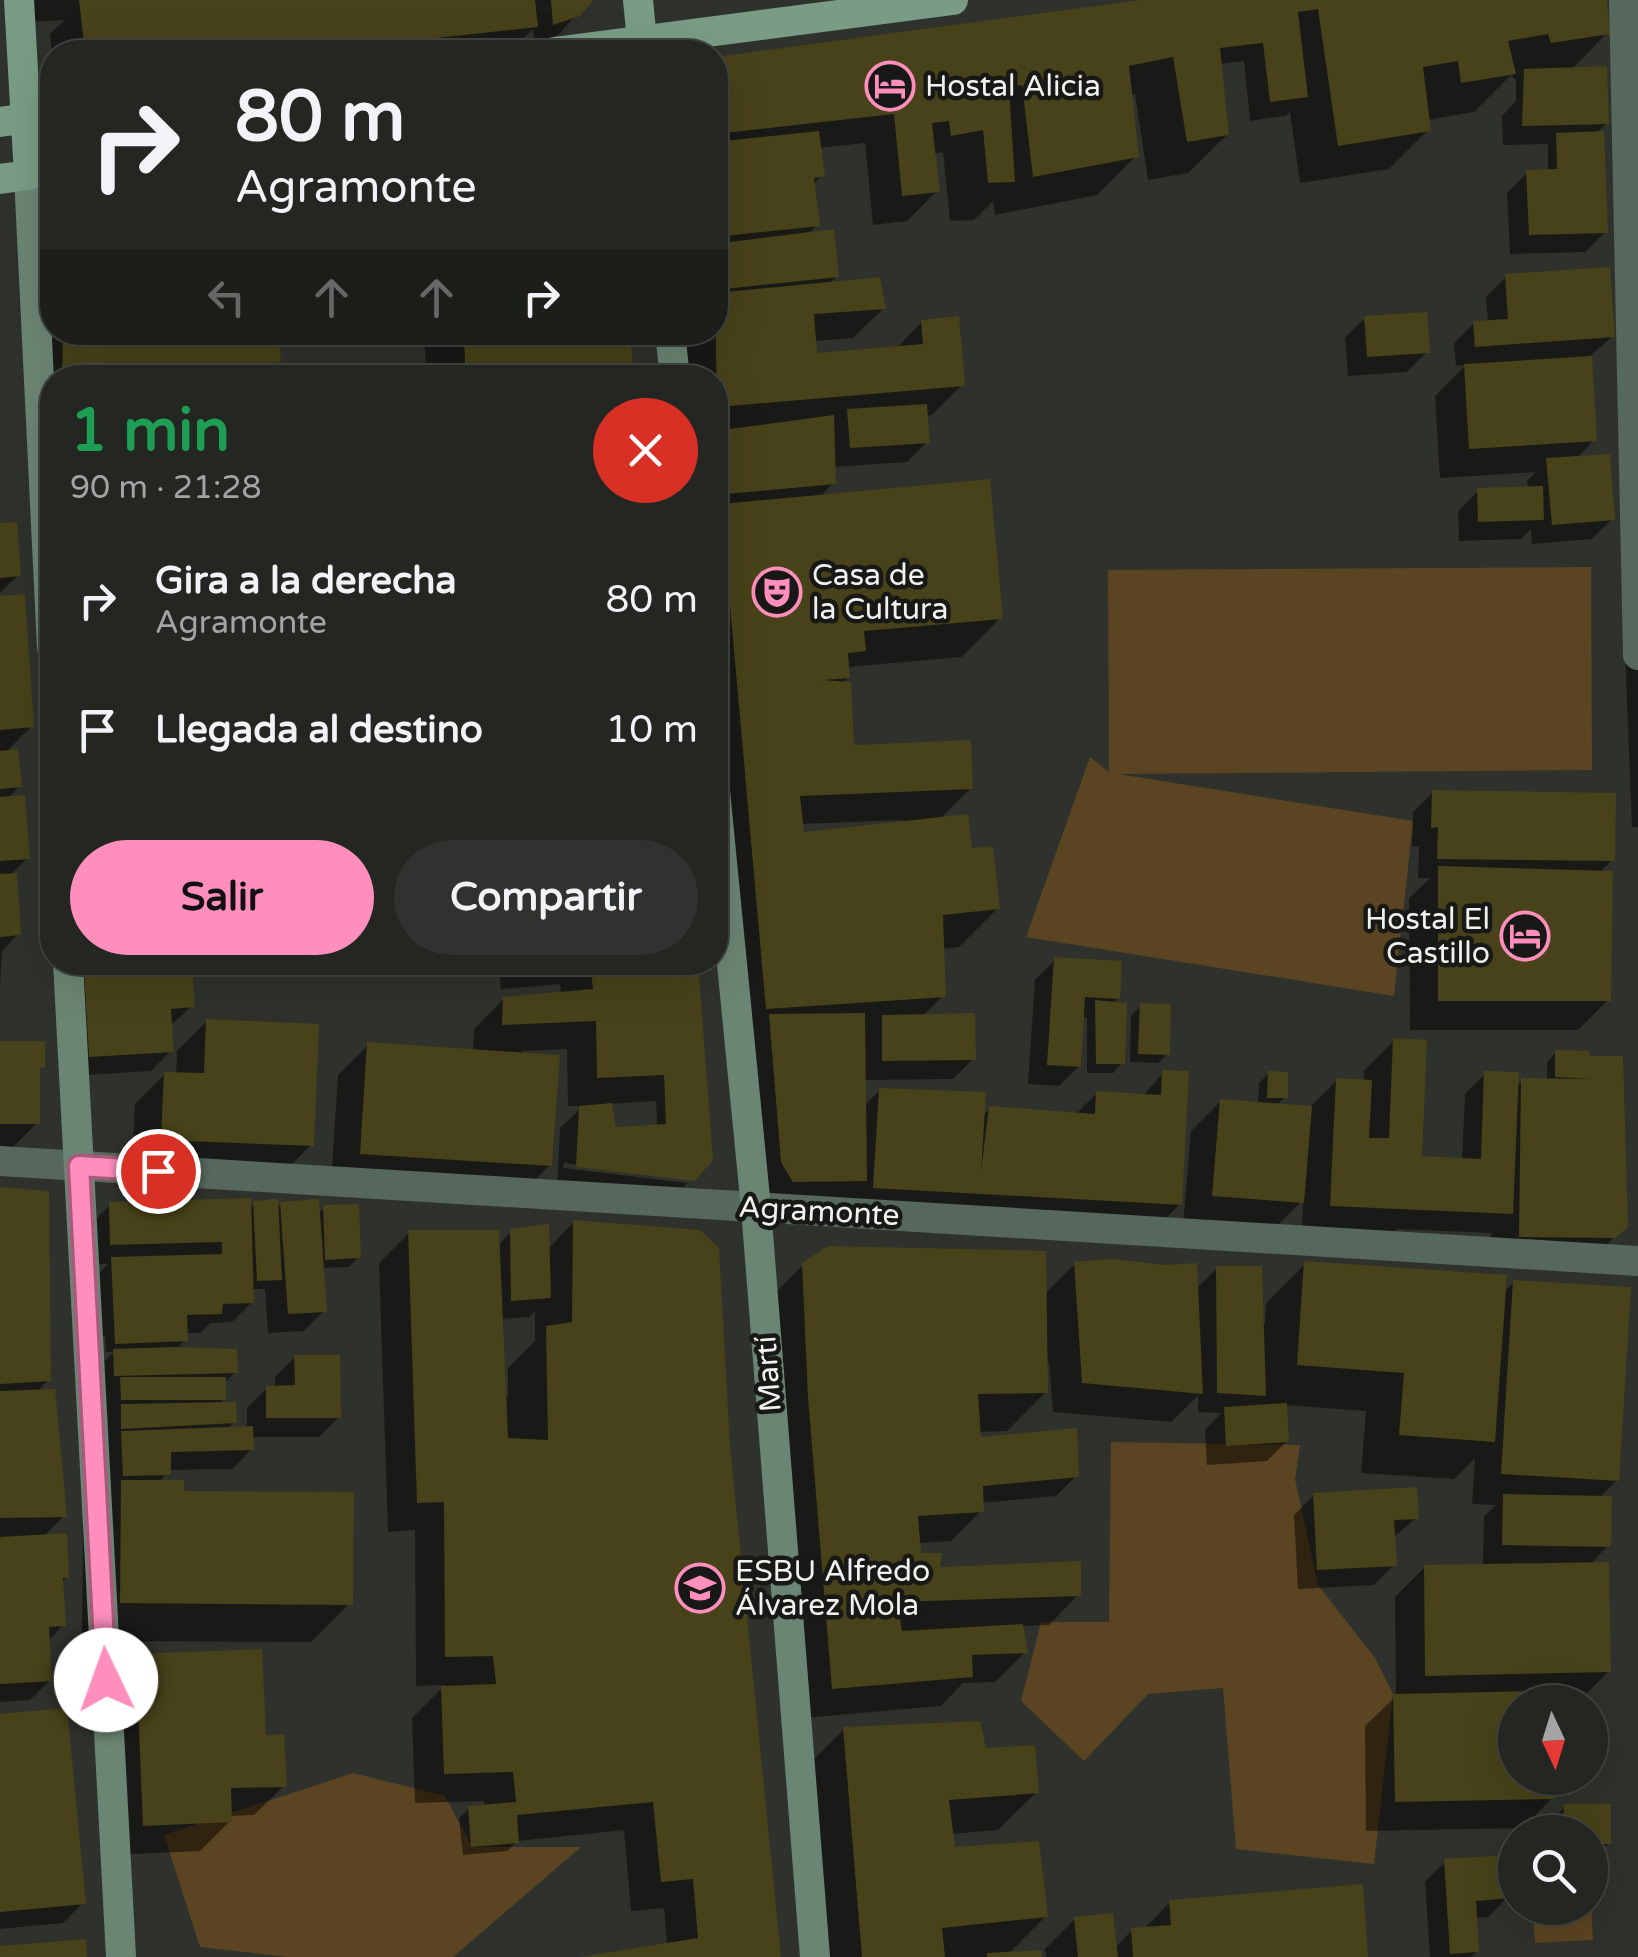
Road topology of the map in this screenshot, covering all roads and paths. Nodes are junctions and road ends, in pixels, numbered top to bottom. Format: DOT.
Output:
graph roads {
  1 [pos="19,0"];
  2 [pos="638,0"];
  3 [pos="953,0"];
  4 [pos="1624,0"];
  5 [pos="641,40"];
  6 [pos="688,40"];
  7 [pos="26,119"];
  8 [pos="14,177"];
  9 [pos="40,499"];
  10 [pos="1638,655"];
  11 [pos="728,923"];
  12 [pos="69,975"];
  13 [pos="0,1161"];
  14 [pos="79,1166"];
  15 [pos="756,1208"];
  16 [pos="1638,1261"];
  17 [pos="121,1957"];
  18 [pos="815,1957"];
  1 -- 7 [label="main road"];
  2 -- 5 [label="main road"];
  3 -- 6 [label="main road"];
  4 -- 10 [label="street"];
  7 -- 8 [label="main road"];
  8 -- 9 [label="main road"];
  11 -- 15 [label="main road, Martí"];
  12 -- 14 [label="main road"];
  13 -- 14 [label="street, Agramonte"];
  14 -- 15 [label="street, Agramonte"];
  14 -- 17 [label="main road"];
  15 -- 16 [label="street, Agramonte"];
  15 -- 18 [label="main road, Martí"];
}
